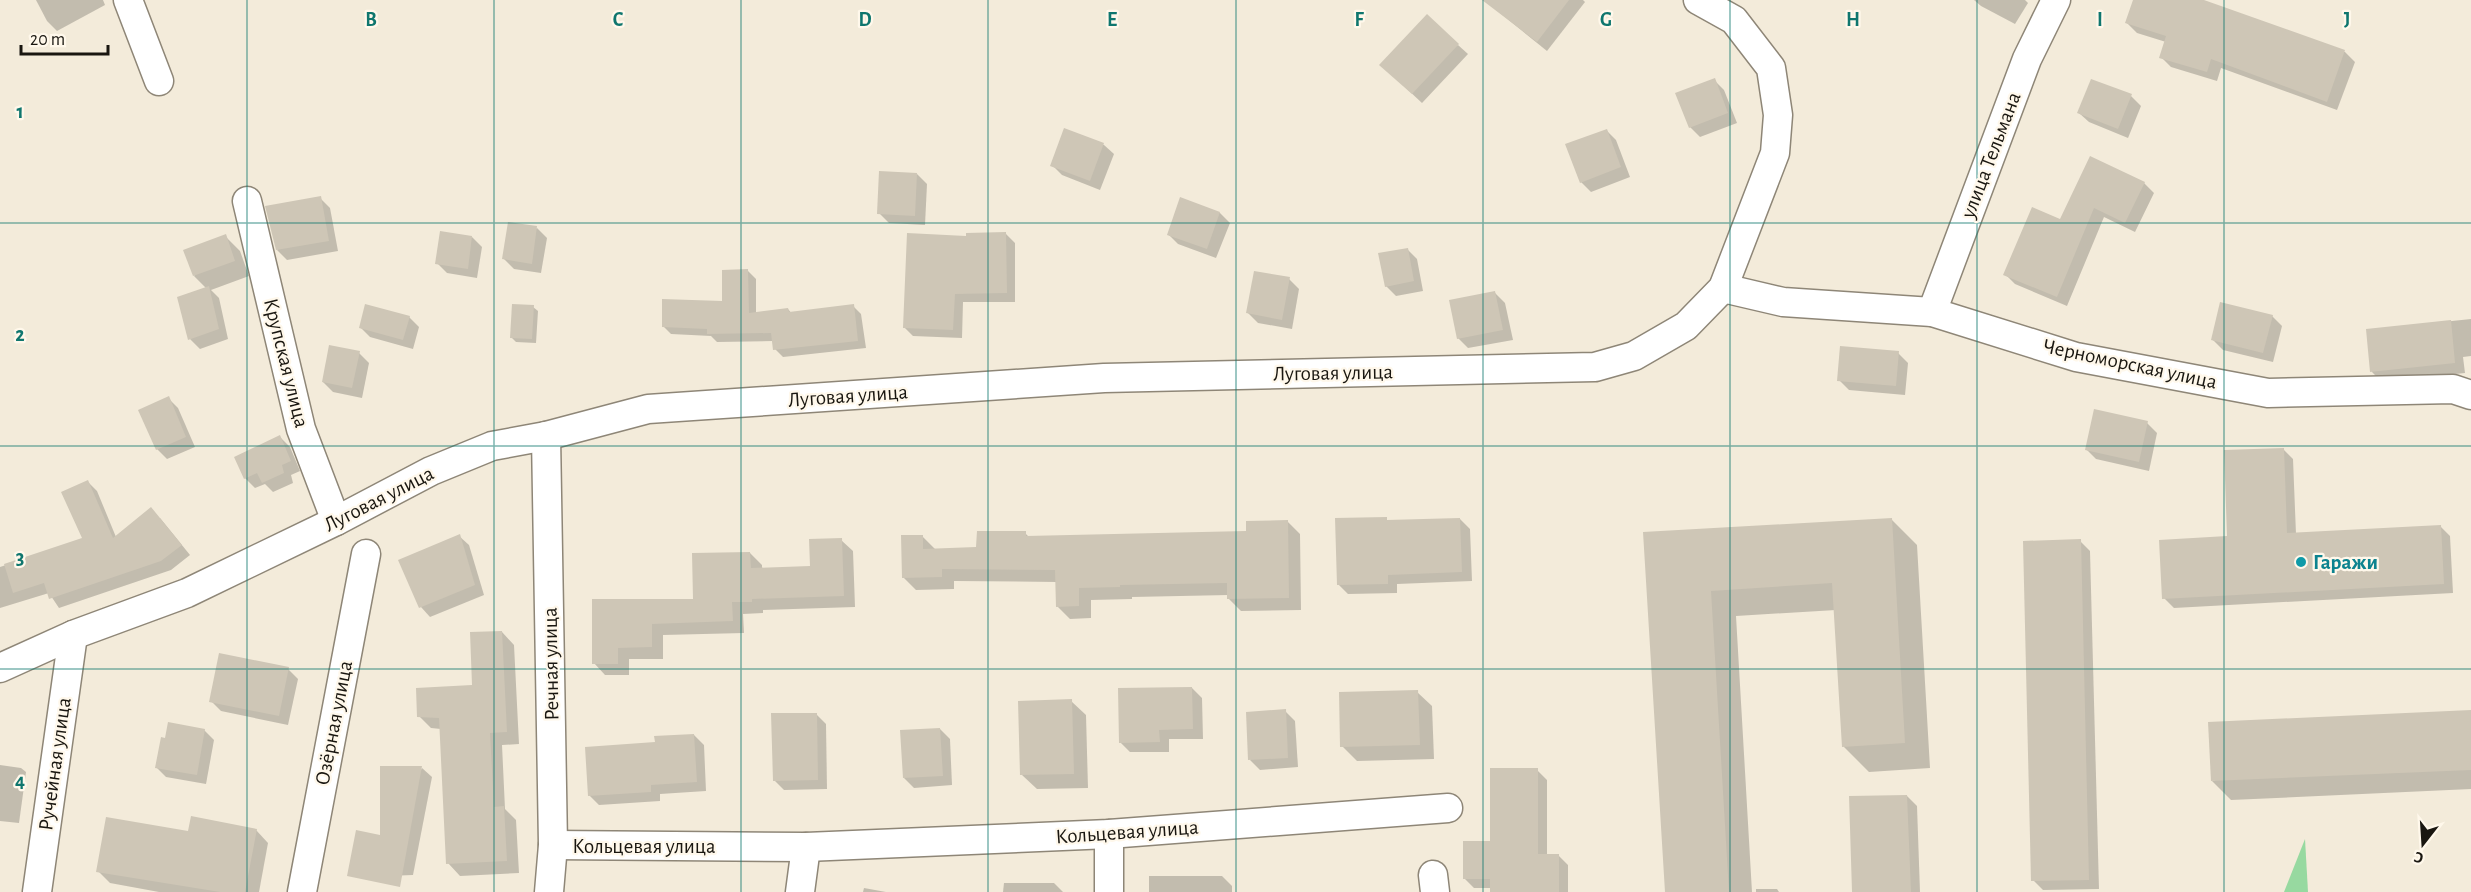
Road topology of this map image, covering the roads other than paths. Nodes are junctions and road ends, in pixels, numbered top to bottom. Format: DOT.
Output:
graph roads {
  1 [pos="128,0"];
  2 [pos="1698,0"];
  3 [pos="2056,0"];
  4 [pos="159,81"];
  5 [pos="247,201"];
  6 [pos="1723,288"];
  7 [pos="1932,312"];
  8 [pos="2471,395"];
  9 [pos="546,436"];
  10 [pos="336,521"];
  11 [pos="366,554"];
  12 [pos="73,635"];
  13 [pos="0,668"];
  14 [pos="1448,808"];
  15 [pos="1109,834"];
  16 [pos="553,845"];
  17 [pos="806,847"];
  18 [pos="36,892"];
  19 [pos="302,892"];
  20 [pos="549,892"];
  21 [pos="800,892"];
  22 [pos="1108,892"];
  1 -- 4 [label="street"];
  2 -- 6 [label="street"];
  3 -- 7 [label="street, улица Тельмана"];
  5 -- 10 [label="street, Крупская улица"];
  6 -- 7 [label="street, Черноморская улица"];
  6 -- 9 [label="street, Луговая улица"];
  7 -- 8 [label="street, Черноморская улица"];
  9 -- 10 [label="street, Луговая улица"];
  9 -- 16 [label="street, Речная улица"];
  10 -- 12 [label="street, Луговая улица"];
  11 -- 19 [label="street, Озёрная улица"];
  12 -- 13 [label="street, Луговая улица"];
  12 -- 18 [label="street, Ручейная улица"];
  14 -- 15 [label="street, Кольцевая улица"];
  15 -- 17 [label="street, Кольцевая улица"];
  15 -- 22 [label="street"];
  16 -- 17 [label="street, Кольцевая улица"];
  16 -- 20 [label="street, Речная улица"];
  17 -- 21 [label="street"];
}
